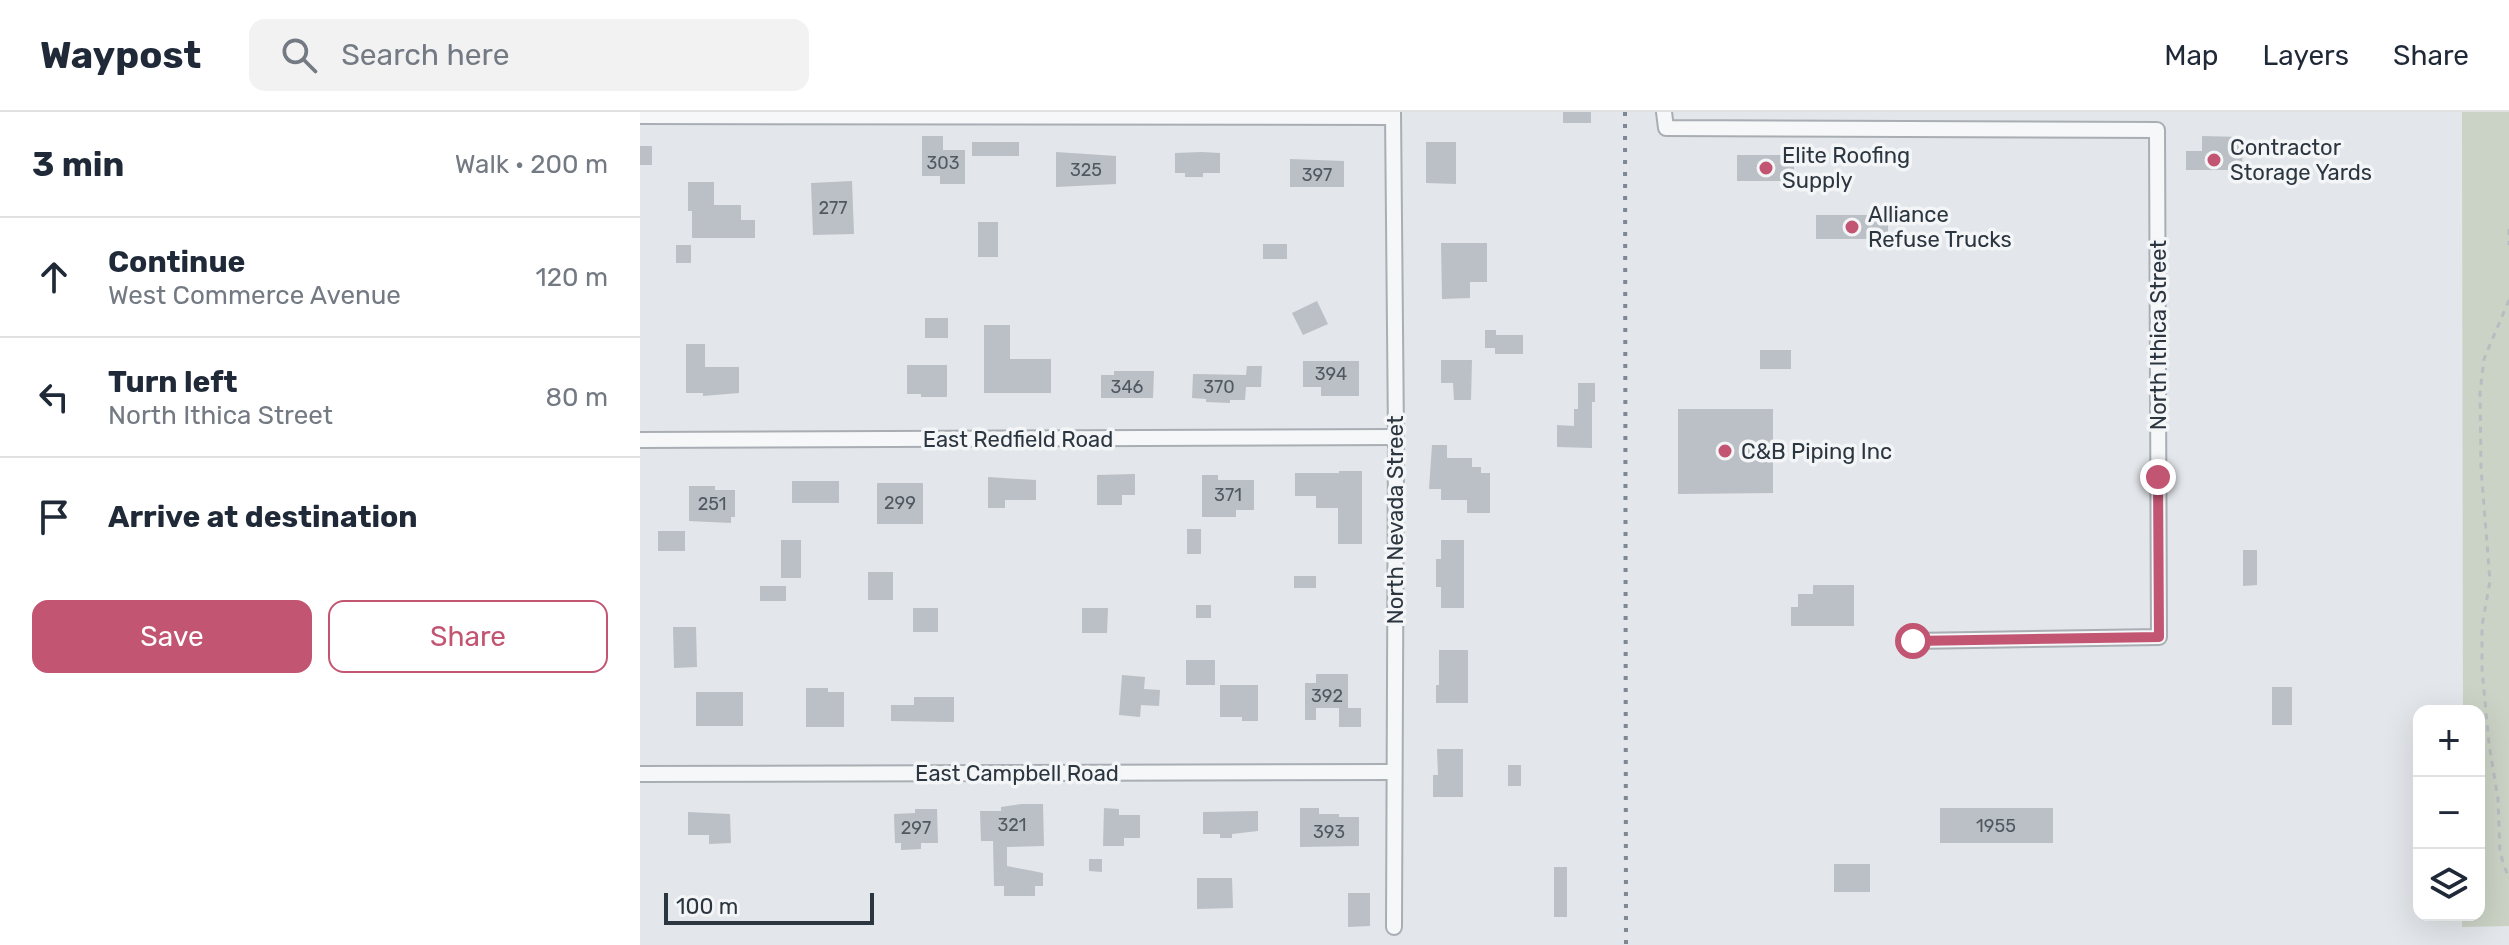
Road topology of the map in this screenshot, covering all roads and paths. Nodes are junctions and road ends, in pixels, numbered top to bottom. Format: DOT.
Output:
graph roads {
  1 [pos="1664,112"];
  2 [pos="789,114"];
  3 [pos="1044,114"];
  4 [pos="1393,114"];
  5 [pos="640,116"];
  6 [pos="2509,229"];
  7 [pos="2509,245"];
  8 [pos="2509,300"];
  9 [pos="1396,437"];
  10 [pos="640,440"];
  11 [pos="1913,641"];
  12 [pos="1394,772"];
  13 [pos="640,774"];
  14 [pos="2509,879"];
  15 [pos="1394,927"];
  1 -- 11 [label="street, North Ithica Street"];
  2 -- 3 [label="street"];
  2 -- 5 [label="street"];
  3 -- 4 [label="street"];
  4 -- 9 [label="street, North Nevada Street"];
  6 -- 7 [label="path"];
  8 -- 14 [label="path"];
  9 -- 10 [label="street, East Redfield Road"];
  9 -- 12 [label="street, North Nevada Street"];
  12 -- 13 [label="street, East Campbell Road"];
  12 -- 15 [label="street, North Nevada Street"];
}
